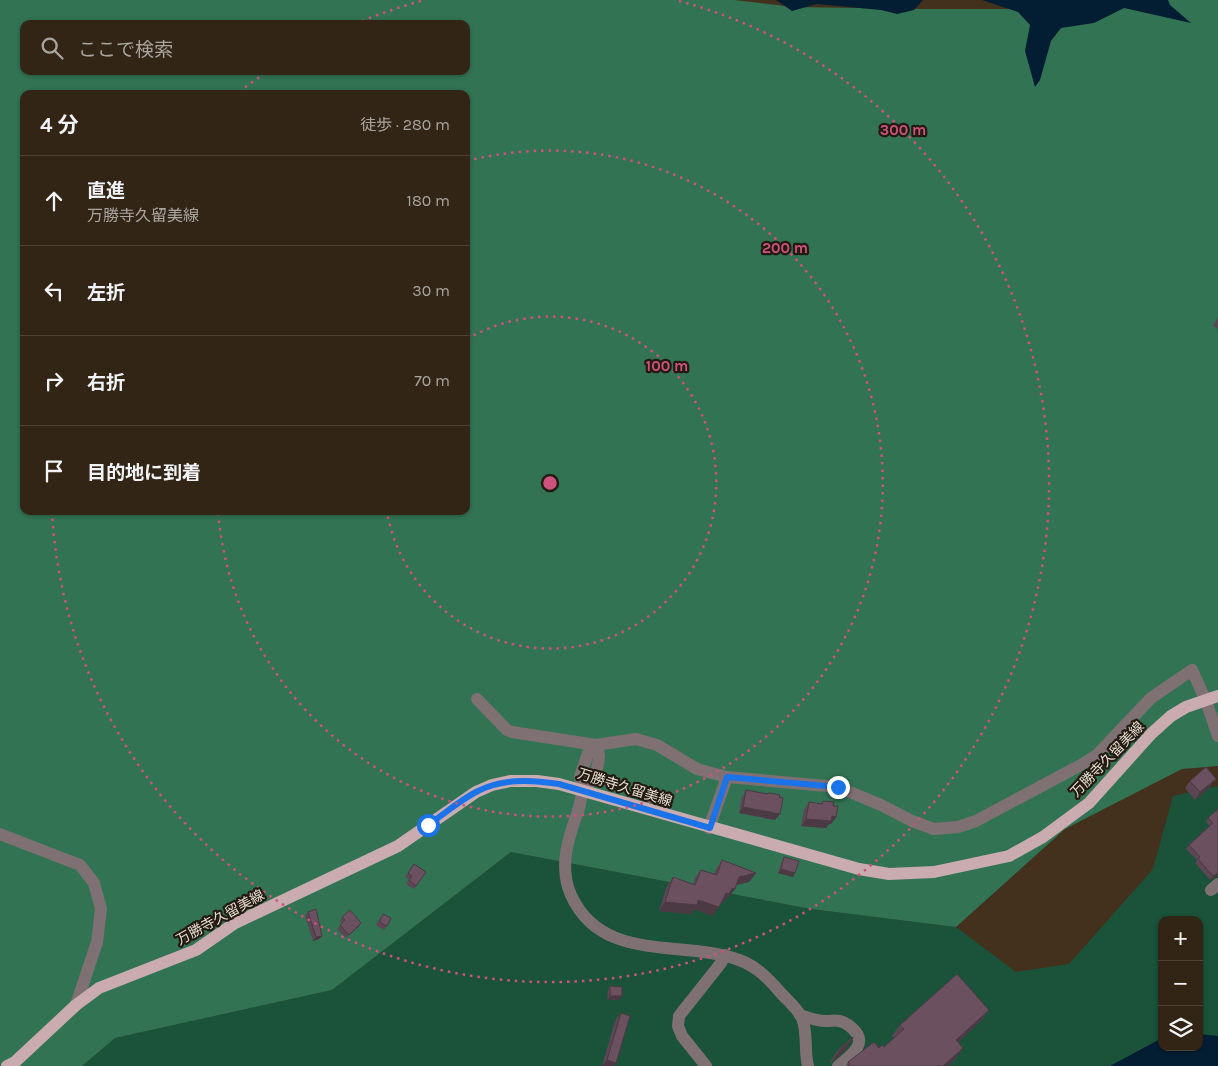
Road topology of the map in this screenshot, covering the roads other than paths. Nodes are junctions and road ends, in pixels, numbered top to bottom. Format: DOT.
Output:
graph roads {
  1 [pos="1218,696"];
  2 [pos="477,699"];
  3 [pos="1206,701"];
  4 [pos="1218,736"];
  5 [pos="596,745"];
  6 [pos="727,777"];
  7 [pos="584,790"];
  8 [pos="710,828"];
  9 [pos="0,834"];
  10 [pos="725,955"];
  11 [pos="76,1005"];
  12 [pos="800,1015"];
  13 [pos="7,1066"];
  14 [pos="706,1066"];
  15 [pos="808,1066"];
  16 [pos="838,1066"];
  1 -- 3 [label="main road, 万勝寺久留美線"];
  2 -- 5 [label="street"];
  3 -- 4 [label="street"];
  3 -- 6 [label="street"];
  3 -- 8 [label="main road, 万勝寺久留美線"];
  5 -- 6 [label="street"];
  5 -- 7 [label="street"];
  6 -- 8 [label="street"];
  7 -- 8 [label="main road, 万勝寺久留美線"];
  7 -- 10 [label="street"];
  7 -- 11 [label="main road, 万勝寺久留美線"];
  9 -- 11 [label="street"];
  10 -- 12 [label="street"];
  10 -- 14 [label="street"];
  11 -- 13 [label="main road, 万勝寺久留美線"];
  12 -- 15 [label="street"];
  12 -- 16 [label="street"];
}
